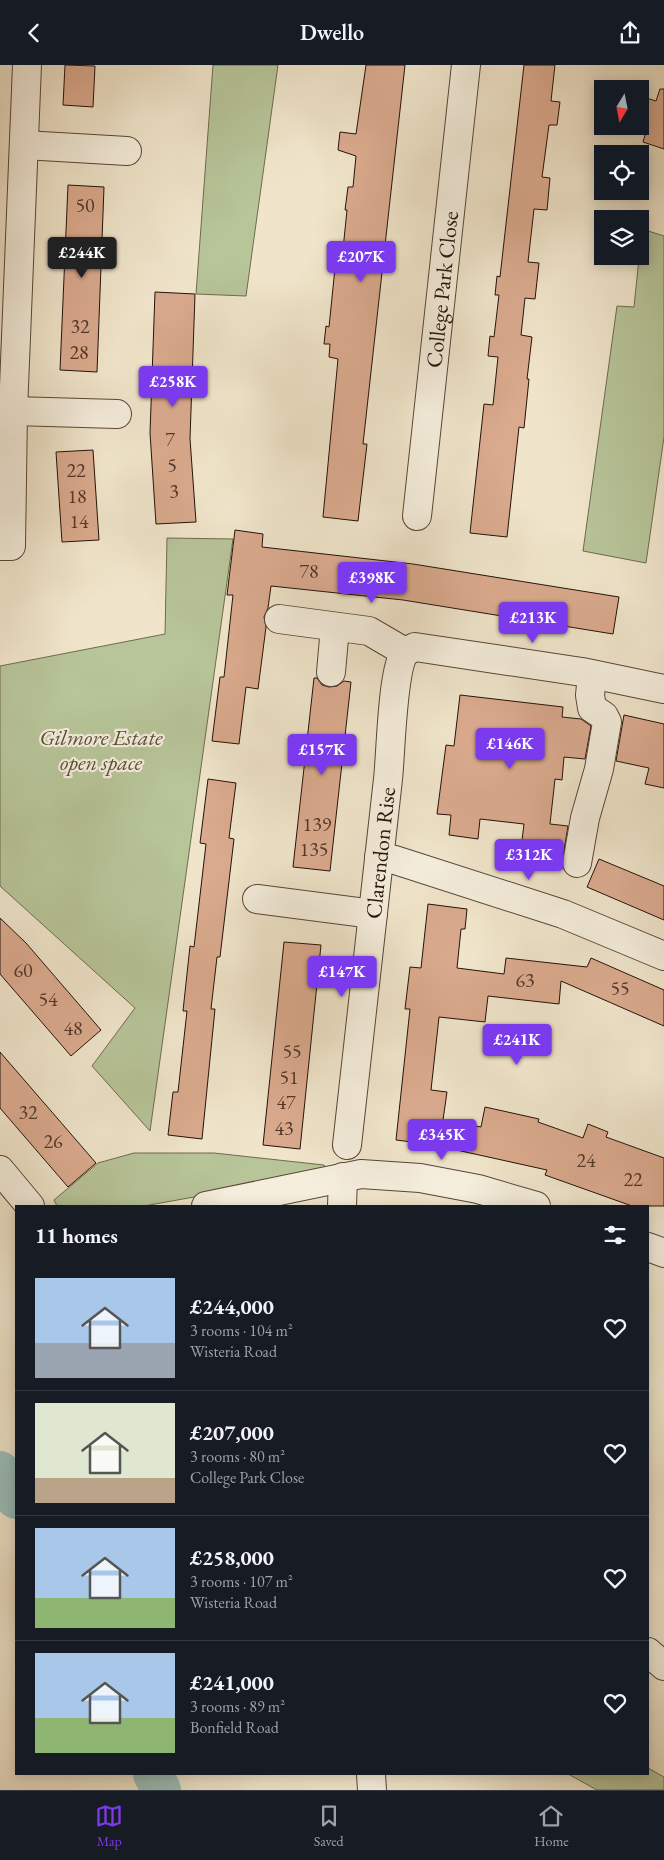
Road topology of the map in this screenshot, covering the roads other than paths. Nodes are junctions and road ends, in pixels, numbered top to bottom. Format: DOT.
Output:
graph roads {
  1 [pos="27,65"];
  2 [pos="466,65"];
  3 [pos="24,145"];
  4 [pos="127,151"];
  5 [pos="6,413"];
  6 [pos="117,414"];
  7 [pos="417,516"];
  8 [pos="0,546"];
  9 [pos="279,619"];
  10 [pos="335,627"];
  11 [pos="405,652"];
  12 [pos="331,672"];
  13 [pos="592,675"];
  14 [pos="664,689"];
  15 [pos="379,857"];
  16 [pos="578,863"];
  17 [pos="256,899"];
  18 [pos="373,913"];
  19 [pos="664,956"];
  20 [pos="347,1145"];
  21 [pos="0,1170"];
  22 [pos="343,1177"];
  23 [pos="495,1200"];
  24 [pos="29,1205"];
  25 [pos="211,1205"];
  26 [pos="342,1205"];
  27 [pos="529,1205"];
  28 [pos="649,1247"];
  29 [pos="664,1253"];
  30 [pos="649,1653"];
  31 [pos="664,1666"];
  32 [pos="371,1775"];
  33 [pos="372,1790"];
  1 -- 3 [label="street"];
  2 -- 7 [label="street, College Park Close"];
  3 -- 4 [label="street"];
  3 -- 5 [label="street"];
  5 -- 6 [label="street"];
  5 -- 8 [label="street"];
  9 -- 10 [label="street"];
  10 -- 11 [label="street"];
  10 -- 12 [label="street"];
  11 -- 13 [label="street"];
  11 -- 15 [label="street, Clarendon Rise"];
  13 -- 14 [label="street"];
  13 -- 16 [label="street"];
  15 -- 18 [label="street, Clarendon Rise"];
  15 -- 19 [label="street"];
  17 -- 18 [label="street"];
  18 -- 20 [label="street, Clarendon Rise"];
  21 -- 24 [label="street"];
  22 -- 23 [label="street"];
  22 -- 25 [label="street"];
  22 -- 26 [label="street"];
  23 -- 27 [label="street"];
  28 -- 29 [label="street"];
  30 -- 31 [label="street"];
  32 -- 33 [label="street"];
}
